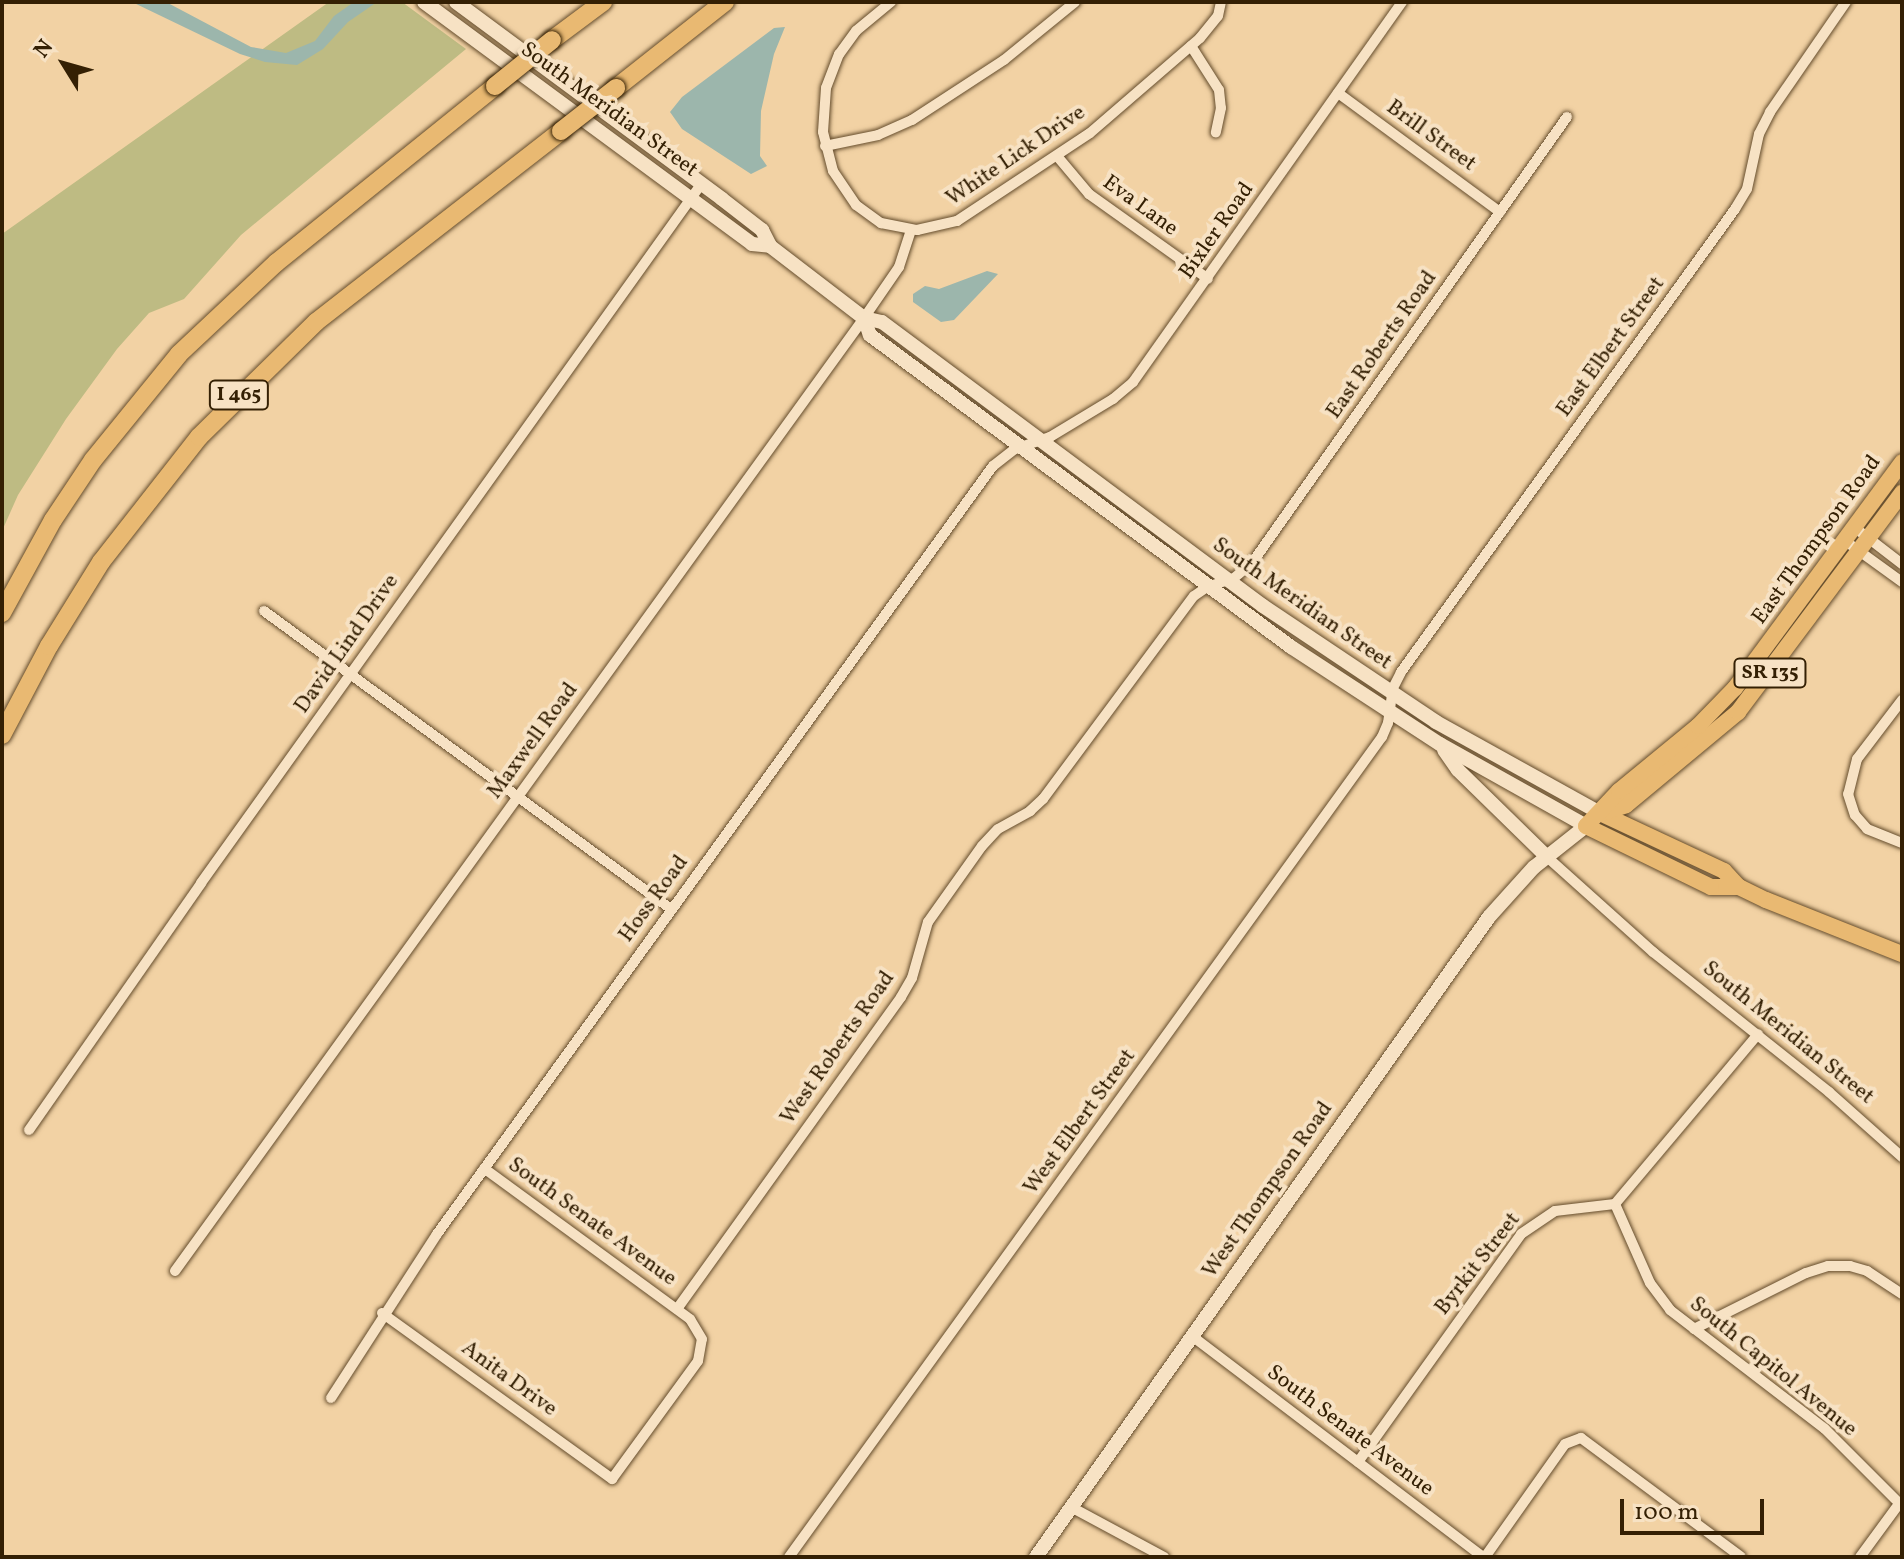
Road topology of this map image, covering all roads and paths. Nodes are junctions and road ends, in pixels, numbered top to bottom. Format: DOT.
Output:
graph roads {
  1 [pos="424,2"];
  2 [pos="456,2"];
  3 [pos="603,2"];
  4 [pos="725,2"];
  5 [pos="891,2"];
  6 [pos="1075,2"];
  7 [pos="1221,2"];
  8 [pos="1402,2"];
  9 [pos="1846,2"];
  10 [pos="1191,46"];
  11 [pos="531,57"];
  12 [pos="1338,93"];
  13 [pos="1567,117"];
  14 [pos="1216,132"];
  15 [pos="825,146"];
  16 [pos="1057,156"];
  17 [pos="702,183"];
  18 [pos="691,198"];
  19 [pos="1500,212"];
  20 [pos="911,230"];
  21 [pos="770,246"];
  22 [pos="1208,279"];
  23 [pos="864,318"];
  24 [pos="1029,444"];
  25 [pos="1902,462"];
  26 [pos="1902,493"];
  27 [pos="1849,534"];
  28 [pos="1864,545"];
  29 [pos="1902,564"];
  30 [pos="1902,582"];
  31 [pos="1219,583"];
  32 [pos="264,611"];
  33 [pos="2,613"];
  34 [pos="349,676"];
  35 [pos="1902,700"];
  36 [pos="1391,704"];
  37 [pos="2,735"];
  38 [pos="1440,744"];
  39 [pos="517,797"];
  40 [pos="1600,813"];
  41 [pos="1586,826"];
  42 [pos="1902,843"];
  43 [pos="1546,856"];
  44 [pos="1739,887"];
  45 [pos="671,909"];
  46 [pos="1902,954"];
  47 [pos="1758,1034"];
  48 [pos="29,1130"];
  49 [pos="1902,1157"];
  50 [pos="484,1168"];
  51 [pos="1615,1204"];
  52 [pos="175,1271"];
  53 [pos="1902,1294"];
  54 [pos="677,1309"];
  55 [pos="382,1313"];
  56 [pos="1694,1329"];
  57 [pos="1192,1336"];
  58 [pos="331,1398"];
  59 [pos="1358,1462"];
  60 [pos="1900,1505"];
  61 [pos="1071,1507"];
  62 [pos="789,1557"];
  63 [pos="1036,1557"];
  64 [pos="1164,1557"];
  65 [pos="1484,1557"];
  66 [pos="1741,1557"];
  67 [pos="1860,1557"];
  1 -- 18 [label="main road, South Meridian Street"];
  2 -- 11 [label="main road, South Meridian Street"];
  3 -- 11 [label="highway, bridge"];
  4 -- 37 [label="highway, I 465, bridge"];
  5 -- 15 [label="street, White Lick Drive"];
  6 -- 15 [label="street"];
  7 -- 10 [label="street, White Lick Drive"];
  8 -- 12 [label="street, Bixler Road"];
  9 -- 36 [label="street, East Elbert Street"];
  10 -- 14 [label="street"];
  10 -- 16 [label="street, White Lick Drive"];
  11 -- 17 [label="main road, South Meridian Street"];
  11 -- 33 [label="highway, bridge"];
  12 -- 19 [label="street, Brill Street"];
  12 -- 22 [label="street, Bixler Road"];
  13 -- 19 [label="street, East Roberts Road"];
  15 -- 20 [label="street, White Lick Drive"];
  16 -- 20 [label="street, White Lick Drive"];
  16 -- 22 [label="street, Eva Lane"];
  17 -- 18 [label="street, David Lind Drive"];
  17 -- 21 [label="main road, South Meridian Street"];
  18 -- 21 [label="main road, South Meridian Street"];
  18 -- 34 [label="street, David Lind Drive"];
  19 -- 31 [label="street, East Roberts Road"];
  20 -- 23 [label="street, Maxwell Road"];
  21 -- 23 [label="main road, South Meridian Street"];
  22 -- 24 [label="street, Bixler Road"];
  23 -- 24 [label="main road, South Meridian Street"];
  23 -- 24 [label="main road, South Meridian Street"];
  23 -- 39 [label="street, Maxwell Road"];
  24 -- 31 [label="main road, South Meridian Street"];
  24 -- 31 [label="main road, South Meridian Street"];
  24 -- 45 [label="street, Hoss Road"];
  25 -- 27 [label="main road, East Thompson Road / SR 135"];
  26 -- 28 [label="main road, East Thompson Road / SR 135"];
  27 -- 28 [label="street"];
  27 -- 28 [label="street"];
  27 -- 40 [label="main road, East Thompson Road / SR 135"];
  28 -- 29 [label="street"];
  28 -- 30 [label="street"];
  28 -- 40 [label="main road, East Thompson Road / SR 135"];
  31 -- 36 [label="main road, South Meridian Street"];
  31 -- 36 [label="main road, South Meridian Street"];
  31 -- 54 [label="street, West Roberts Road"];
  32 -- 34 [label="street"];
  34 -- 39 [label="street"];
  34 -- 48 [label="street, David Lind Drive"];
  35 -- 42 [label="street"];
  36 -- 38 [label="main road, South Meridian Street"];
  36 -- 40 [label="main road, South Meridian Street"];
  36 -- 62 [label="street, West Elbert Street"];
  38 -- 41 [label="main road, South Meridian Street"];
  38 -- 43 [label="main road, South Meridian Street"];
  39 -- 45 [label="street"];
  39 -- 52 [label="street, Maxwell Road"];
  40 -- 41 [label="main road, East Thompson Road / SR 135"];
  40 -- 44 [label="main road, South Meridian Street"];
  41 -- 43 [label="main road, East Thompson Road"];
  41 -- 44 [label="main road, South Meridian Street"];
  43 -- 47 [label="street, South Meridian Street"];
  43 -- 57 [label="main road, West Thompson Road"];
  44 -- 46 [label="main road, South Meridian Street"];
  45 -- 50 [label="street, Hoss Road"];
  47 -- 49 [label="street, South Meridian Street"];
  47 -- 51 [label="street"];
  50 -- 54 [label="street, South Senate Avenue"];
  50 -- 55 [label="street, Hoss Road"];
  51 -- 56 [label="street, South Capitol Avenue"];
  51 -- 59 [label="street, Byrkit Street"];
  53 -- 56 [label="street"];
  54 -- 55 [label="street, Anita Drive"];
  55 -- 58 [label="street, Hoss Road"];
  56 -- 60 [label="street, South Capitol Avenue"];
  57 -- 59 [label="street, South Senate Avenue"];
  57 -- 61 [label="main road, West Thompson Road"];
  59 -- 65 [label="street, South Senate Avenue"];
  60 -- 67 [label="street"];
  61 -- 63 [label="main road, West Thompson Road"];
  61 -- 64 [label="street"];
  65 -- 66 [label="street"];
}
